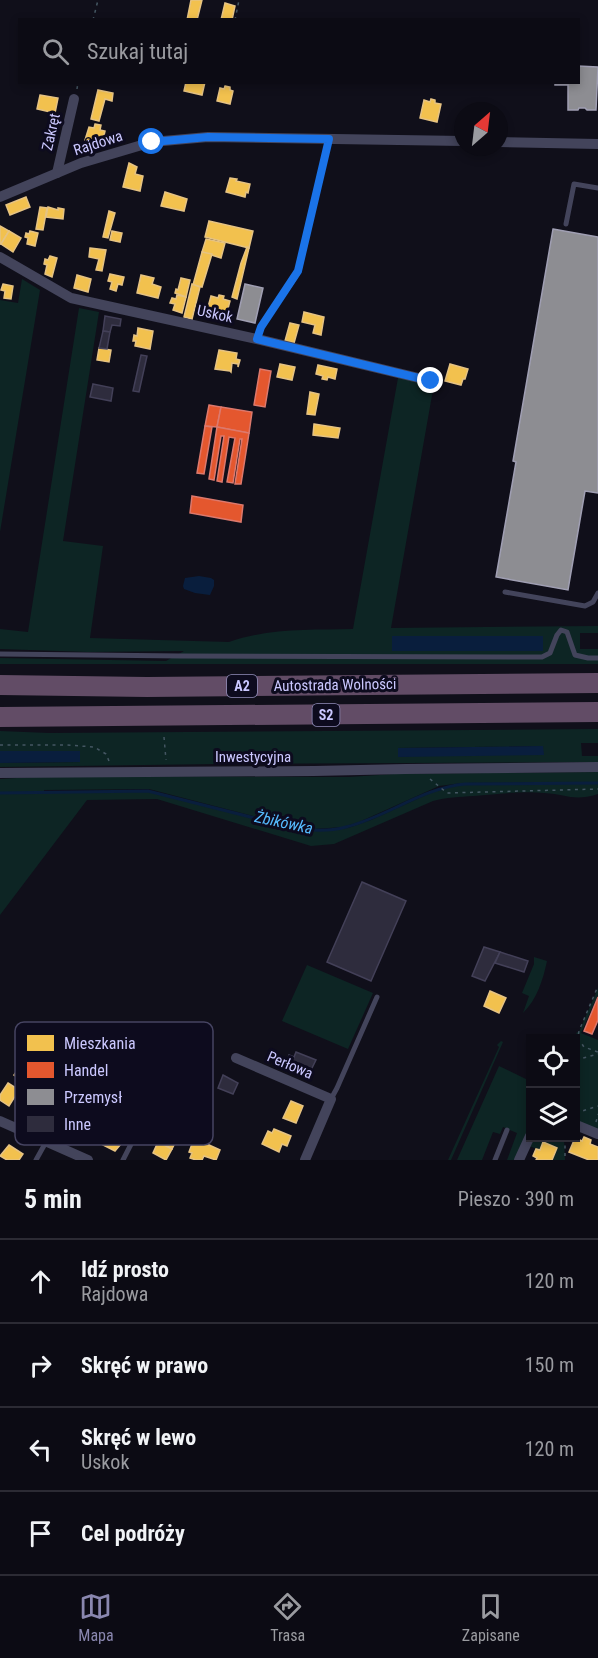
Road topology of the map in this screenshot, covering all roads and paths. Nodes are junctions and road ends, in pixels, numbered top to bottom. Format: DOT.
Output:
graph roads {
  1 [pos="98,0"];
  2 [pos="240,0"];
  3 [pos="94,18"];
  4 [pos="236,18"];
  5 [pos="74,99"];
  6 [pos="329,139"];
  7 [pos="454,141"];
  8 [pos="508,142"];
  9 [pos="598,144"];
  10 [pos="57,173"];
  11 [pos="598,188"];
  12 [pos="0,197"];
  13 [pos="566,224"];
  14 [pos="0,257"];
  15 [pos="257,339"];
  16 [pos="431,381"];
  17 [pos="505,592"];
  18 [pos="598,593"];
  19 [pos="0,654"];
  20 [pos="598,658"];
  21 [pos="598,683"];
  22 [pos="0,685"];
  23 [pos="598,712"];
  24 [pos="0,717"];
  25 [pos="164,737"];
  26 [pos="0,745"];
  27 [pos="110,765"];
  28 [pos="598,767"];
  29 [pos="167,772"];
  30 [pos="0,773"];
  31 [pos="438,786"];
  32 [pos="598,789"];
  33 [pos="598,986"];
  34 [pos="377,997"];
  35 [pos="579,1034"];
  36 [pos="580,1041"];
  37 [pos="598,1053"];
  38 [pos="236,1059"];
  39 [pos="580,1059"];
  40 [pos="331,1099"];
  41 [pos="598,1106"];
  42 [pos="580,1112"];
  43 [pos="0,1121"];
  44 [pos="580,1127"];
  45 [pos="15,1128"];
  46 [pos="507,1130"];
  47 [pos="598,1134"];
  48 [pos="528,1142"];
  49 [pos="565,1142"];
  50 [pos="44,1145"];
  51 [pos="53,1145"];
  52 [pos="131,1145"];
  53 [pos="36,1160"];
  54 [pos="88,1160"];
  55 [pos="123,1160"];
  56 [pos="305,1160"];
  57 [pos="495,1160"];
  58 [pos="519,1160"];
  59 [pos="566,1160"];
  1 -- 3 [label="path"];
  2 -- 4 [label="path"];
  5 -- 10 [label="street, Zakręt"];
  6 -- 7 [label="street, Rajdowa"];
  6 -- 10 [label="street, Rajdowa"];
  6 -- 15 [label="lane"];
  8 -- 9 [label="street"];
  10 -- 12 [label="street, Rajdowa"];
  11 -- 13 [label="lane"];
  14 -- 15 [label="street, Uskok"];
  15 -- 16 [label="street, Uskok"];
  17 -- 18 [label="lane"];
  19 -- 20 [label="lane"];
  21 -- 22 [label="highway, Autostrada Wolności / A2"];
  23 -- 24 [label="highway, S2"];
  25 -- 29 [label="path"];
  26 -- 27 [label="path"];
  28 -- 29 [label="street, Inwestycyjna"];
  29 -- 30 [label="street, Inwestycyjna"];
  31 -- 32 [label="path"];
  33 -- 35 [label="path"];
  34 -- 40 [label="lane"];
  36 -- 37 [label="path"];
  37 -- 39 [label="path"];
  38 -- 40 [label="street, Perłowa"];
  40 -- 56 [label="street"];
  41 -- 42 [label="path"];
  43 -- 45 [label="street"];
  44 -- 47 [label="street"];
  46 -- 57 [label="lane"];
  48 -- 58 [label="street"];
  49 -- 59 [label="path"];
  50 -- 53 [label="lane"];
  51 -- 54 [label="street"];
  52 -- 55 [label="lane"];
}
